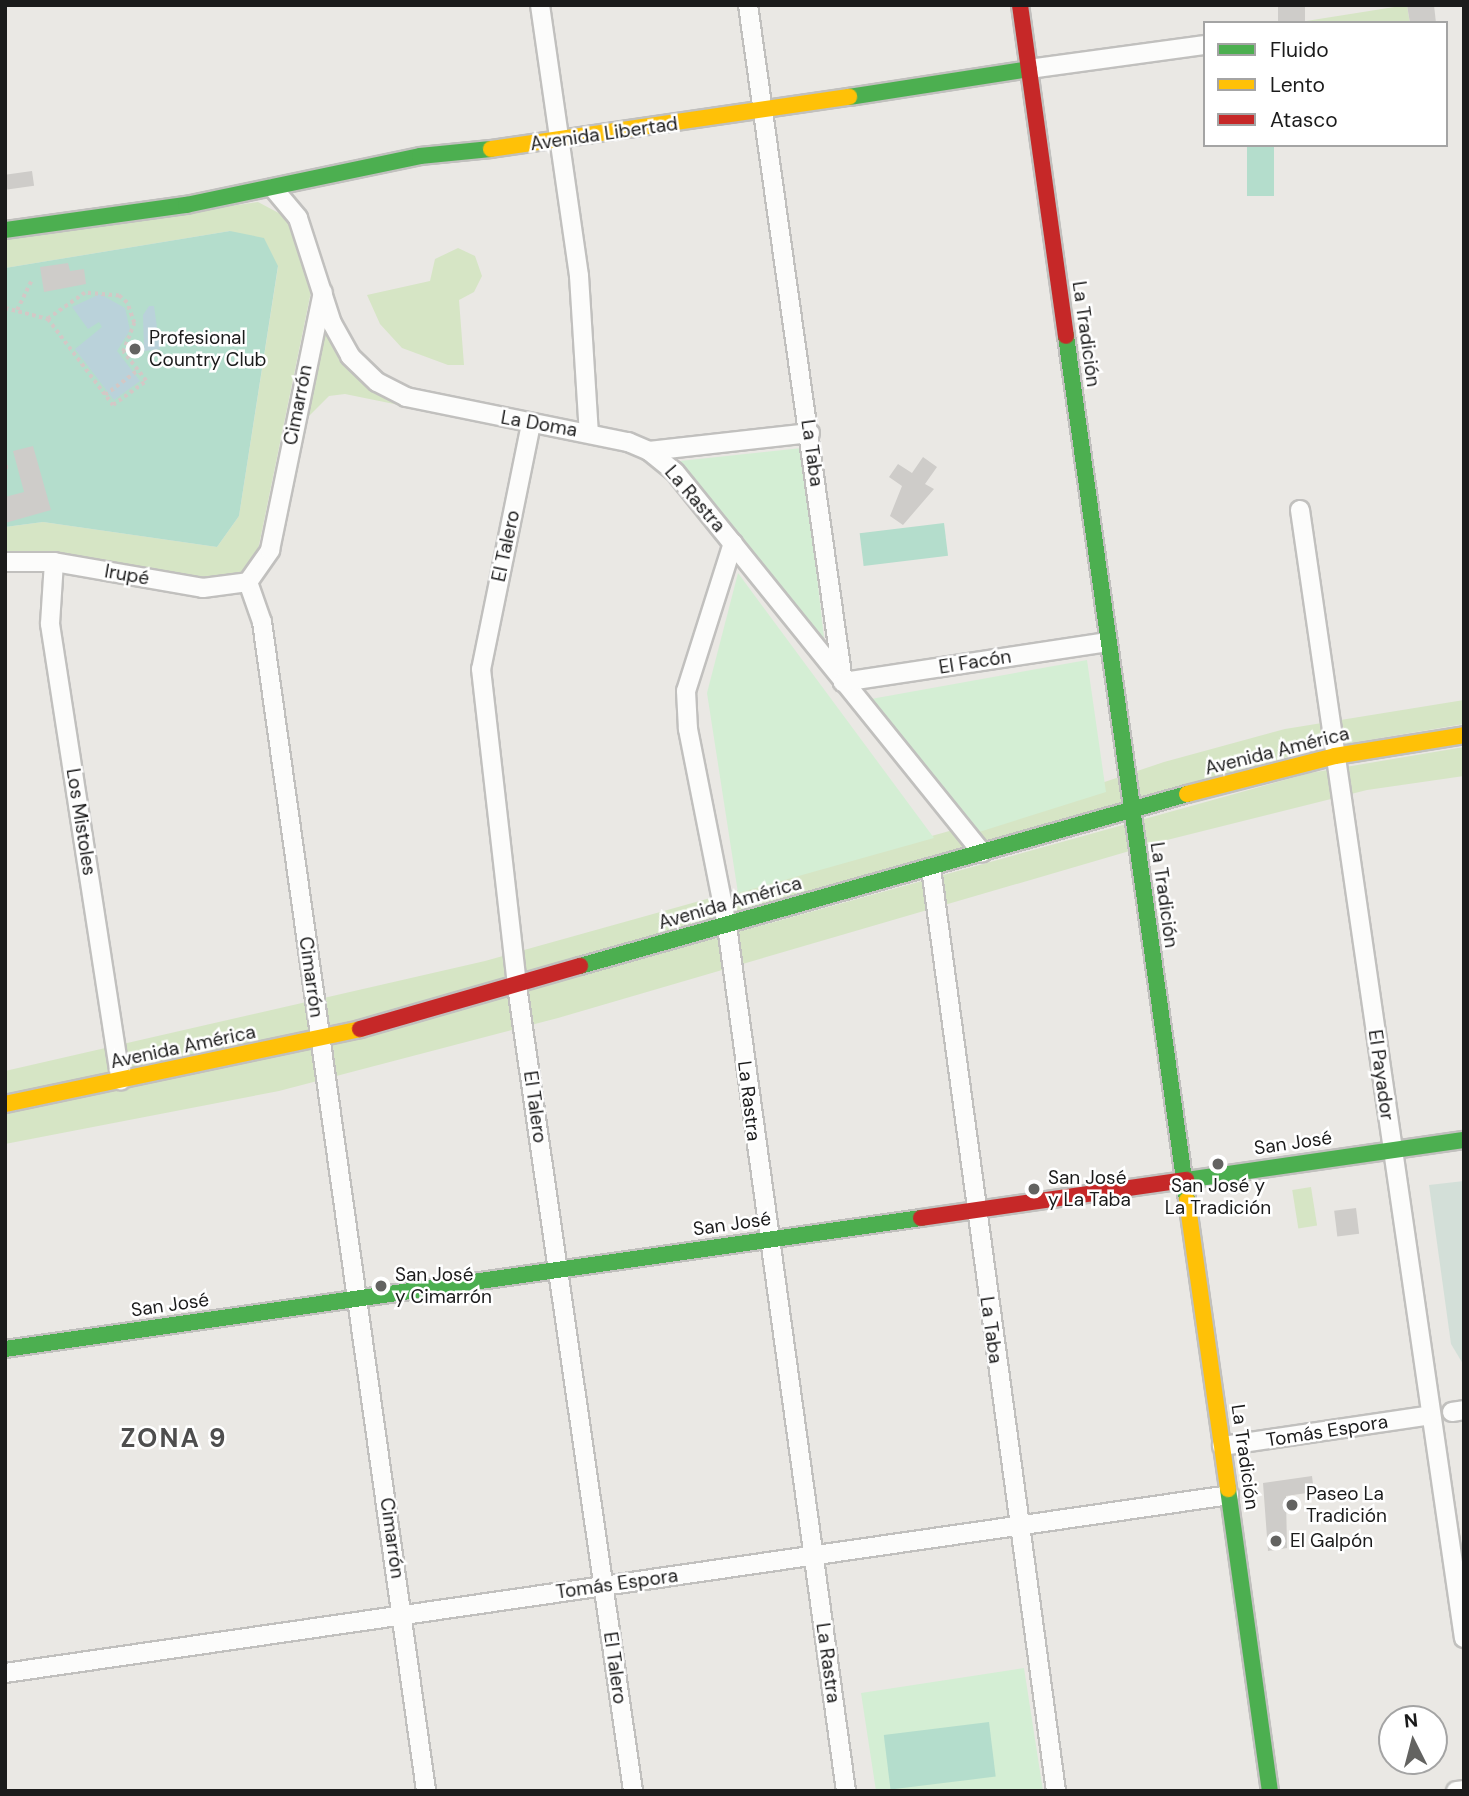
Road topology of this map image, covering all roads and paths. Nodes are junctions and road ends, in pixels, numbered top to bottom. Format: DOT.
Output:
graph roads {
  1 [pos="540,5"];
  2 [pos="748,5"];
  3 [pos="1020,5"];
  4 [pos="1203,45"];
  5 [pos="1029,69"];
  6 [pos="763,110"];
  7 [pos="559,142"];
  8 [pos="273,188"];
  9 [pos="5,230"];
  10 [pos="32,279"];
  11 [pos="323,292"];
  12 [pos="5,308"];
  13 [pos="17,310"];
  14 [pos="48,319"];
  15 [pos="138,371"];
  16 [pos="106,395"];
  17 [pos="531,424"];
  18 [pos="589,433"];
  19 [pos="810,433"];
  20 [pos="649,451"];
  21 [pos="5,467"];
  22 [pos="11,467"];
  23 [pos="1300,510"];
  24 [pos="733,543"];
  25 [pos="5,562"];
  26 [pos="54,562"];
  27 [pos="248,582"];
  28 [pos="1107,642"];
  29 [pos="843,682"];
  30 [pos="1464,735"];
  31 [pos="1335,757"];
  32 [pos="1130,809"];
  33 [pos="982,853"];
  34 [pos="931,868"];
  35 [pos="727,926"];
  36 [pos="517,986"];
  37 [pos="320,1040"];
  38 [pos="121,1082"];
  39 [pos="5,1104"];
  40 [pos="1464,1140"];
  41 [pos="1392,1150"];
  42 [pos="1185,1181"];
  43 [pos="974,1210"];
  44 [pos="767,1240"];
  45 [pos="558,1270"];
  46 [pos="359,1299"];
  47 [pos="5,1349"];
  48 [pos="1431,1415"];
  49 [pos="1222,1446"];
  50 [pos="1229,1495"];
  51 [pos="1019,1526"];
  52 [pos="813,1556"];
  53 [pos="604,1586"];
  54 [pos="402,1615"];
  55 [pos="1464,1639"];
  56 [pos="5,1673"];
  57 [pos="1464,1790"];
  58 [pos="426,1791"];
  59 [pos="633,1791"];
  60 [pos="846,1791"];
  61 [pos="1056,1791"];
  62 [pos="1270,1791"];
  63 [pos="1456,1791"];
  1 -- 7 [label="street"];
  2 -- 6 [label="street, La Taba"];
  3 -- 5 [label="street, La Tradición"];
  4 -- 5 [label="street, Avenida Libertad"];
  5 -- 6 [label="street, Avenida Libertad"];
  5 -- 28 [label="street, La Tradición"];
  6 -- 7 [label="street, Avenida Libertad"];
  6 -- 19 [label="street, La Taba"];
  7 -- 8 [label="street, Avenida Libertad"];
  7 -- 18 [label="street"];
  8 -- 9 [label="street, Avenida Libertad"];
  8 -- 11 [label="street"];
  10 -- 13 [label="path"];
  11 -- 17 [label="street, La Doma"];
  11 -- 27 [label="street, Cimarrón"];
  12 -- 13 [label="path"];
  13 -- 14 [label="path"];
  14 -- 15 [label="path"];
  14 -- 16 [label="path"];
  15 -- 16 [label="path"];
  15 -- 16 [label="path"];
  17 -- 18 [label="street, La Doma"];
  17 -- 36 [label="street, El Talero"];
  18 -- 20 [label="street, La Doma"];
  19 -- 20 [label="street, La Doma"];
  19 -- 29 [label="street, La Taba"];
  20 -- 24 [label="street, La Rastra"];
  21 -- 22 [label="path"];
  23 -- 31 [label="street, El Payador"];
  24 -- 29 [label="street"];
  24 -- 35 [label="street, La Rastra"];
  25 -- 26 [label="street, Irupé"];
  26 -- 27 [label="street, Irupé"];
  26 -- 38 [label="street, Los Mistoles"];
  27 -- 37 [label="street, Cimarrón"];
  28 -- 29 [label="street, El Facón"];
  28 -- 32 [label="street, La Tradición"];
  29 -- 33 [label="street"];
  30 -- 31 [label="street, Avenida América"];
  31 -- 32 [label="street, Avenida América"];
  31 -- 41 [label="street, El Payador"];
  32 -- 33 [label="street, Avenida América"];
  32 -- 42 [label="street, La Tradición"];
  33 -- 34 [label="street, Avenida América"];
  34 -- 35 [label="street, Avenida América"];
  34 -- 43 [label="street, La Taba"];
  35 -- 36 [label="street, Avenida América"];
  35 -- 44 [label="street, La Rastra"];
  36 -- 37 [label="street, Avenida América"];
  36 -- 45 [label="street, El Talero"];
  37 -- 38 [label="street, Avenida América"];
  37 -- 46 [label="street, Cimarrón"];
  38 -- 39 [label="street, Avenida América"];
  40 -- 41 [label="street, San José"];
  41 -- 42 [label="street, San José"];
  41 -- 48 [label="street, El Payador"];
  42 -- 43 [label="street, San José"];
  42 -- 49 [label="street, La Tradición"];
  43 -- 44 [label="street, San José"];
  43 -- 51 [label="street, La Taba"];
  44 -- 45 [label="street, San José"];
  44 -- 52 [label="street, La Rastra"];
  45 -- 46 [label="street, San José"];
  45 -- 53 [label="street, El Talero"];
  46 -- 47 [label="street, San José"];
  46 -- 54 [label="street, Cimarrón"];
  48 -- 49 [label="street, Tomás Espora"];
  48 -- 55 [label="street, El Payador"];
  49 -- 50 [label="street, La Tradición"];
  50 -- 51 [label="street, Tomás Espora"];
  50 -- 62 [label="street, La Tradición"];
  51 -- 52 [label="street, Tomás Espora"];
  51 -- 61 [label="street, La Taba"];
  52 -- 53 [label="street, Tomás Espora"];
  52 -- 60 [label="street, La Rastra"];
  53 -- 54 [label="street, Tomás Espora"];
  53 -- 59 [label="street, El Talero"];
  54 -- 56 [label="street, Tomás Espora"];
  54 -- 58 [label="street, Cimarrón"];
  57 -- 63 [label="street"];
}
